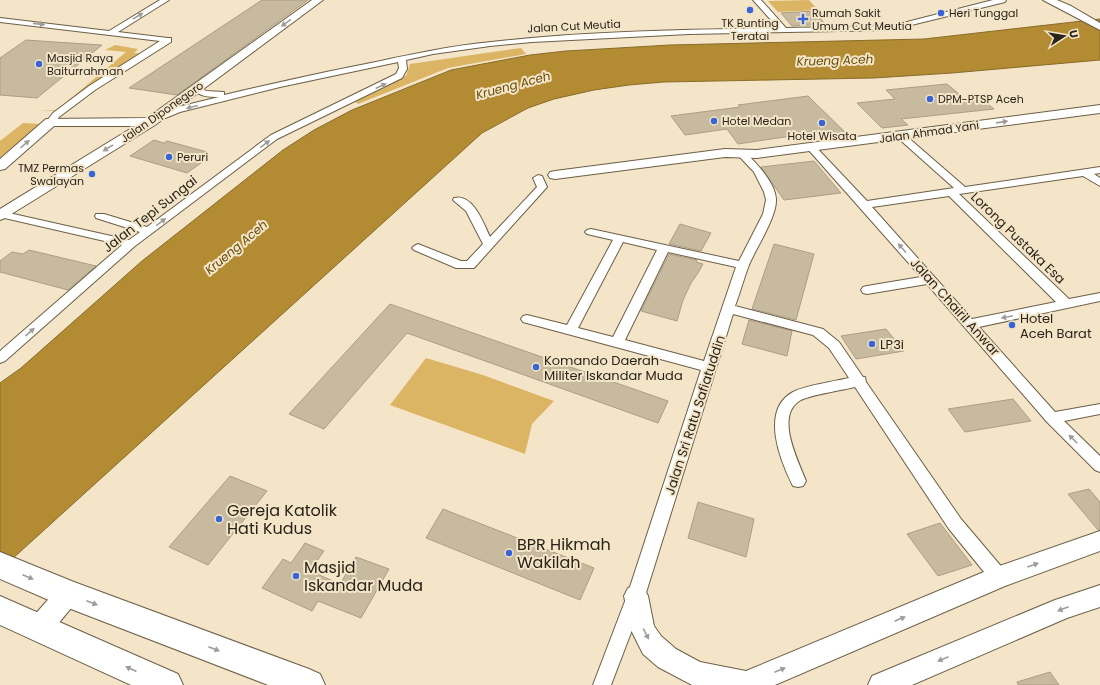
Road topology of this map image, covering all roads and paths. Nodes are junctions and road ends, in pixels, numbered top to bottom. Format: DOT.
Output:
graph roads {
  1 [pos="165,0"];
  2 [pos="318,0"];
  3 [pos="757,0"];
  4 [pos="1002,0"];
  5 [pos="1048,0"];
  6 [pos="1058,0"];
  7 [pos="1083,14"];
  8 [pos="0,20"];
  9 [pos="1100,20"];
  10 [pos="1100,27"];
  11 [pos="785,31"];
  12 [pos="112,32"];
  13 [pos="401,58"];
  14 [pos="196,88"];
  15 [pos="257,90"];
  16 [pos="1100,109"];
  17 [pos="152,121"];
  18 [pos="51,122"];
  19 [pos="901,136"];
  20 [pos="811,147"];
  21 [pos="748,155"];
  22 [pos="0,166"];
  23 [pos="1100,170"];
  24 [pos="1085,172"];
  25 [pos="538,178"];
  26 [pos="557,180"];
  27 [pos="1100,183"];
  28 [pos="957,191"];
  29 [pos="458,200"];
  30 [pos="864,205"];
  31 [pos="1,215"];
  32 [pos="100,216"];
  33 [pos="148,231"];
  34 [pos="591,232"];
  35 [pos="620,238"];
  36 [pos="131,244"];
  37 [pos="489,246"];
  38 [pos="418,248"];
  39 [pos="664,248"];
  40 [pos="744,265"];
  41 [pos="930,280"];
  42 [pos="867,290"];
  43 [pos="1100,297"];
  44 [pos="1066,304"];
  45 [pos="730,309"];
  46 [pos="527,319"];
  47 [pos="970,324"];
  48 [pos="570,331"];
  49 [pos="618,343"];
  50 [pos="0,358"];
  51 [pos="709,367"];
  52 [pos="860,381"];
  53 [pos="1100,409"];
  54 [pos="1052,418"];
  55 [pos="1100,466"];
  56 [pos="798,481"];
  57 [pos="1100,541"];
  58 [pos="0,565"];
  59 [pos="999,577"];
  60 [pos="62,592"];
  61 [pos="636,596"];
  62 [pos="1100,596"];
  63 [pos="21,619"];
  64 [pos="167,685"];
  65 [pos="309,685"];
  66 [pos="602,685"];
  67 [pos="745,685"];
  68 [pos="880,685"];
  12 -- 1 [label="street, one-way"];
  2 -- 14 [label="main road, Jalan Diponegoro, one-way"];
  3 -- 11 [label="street"];
  4 -- 11 [label="street, Jalan Cut Meutia"];
  5 -- 7 [label="main road"];
  6 -- 7 [label="main road"];
  7 -- 9 [label="main road"];
  7 -- 10 [label="main road"];
  8 -- 12 [label="street, one-way"];
  11 -- 13 [label="street, Jalan Cut Meutia"];
  12 -- 18 [label="street"];
  13 -- 15 [label="street, Jalan Cut Meutia"];
  33 -- 13 [label="street, Jalan Tepi Sungai, one-way"];
  14 -- 15 [label="street"];
  14 -- 17 [label="main road, Jalan Diponegoro"];
  15 -- 17 [label="street, Jalan Cut Meutia, one-way"];
  19 -- 16 [label="main road, Jalan Ahmad Yani, one-way"];
  17 -- 18 [label="main road"];
  17 -- 31 [label="main road, Jalan Diponegoro, one-way"];
  22 -- 18 [label="main road, one-way"];
  19 -- 20 [label="main road, Jalan Ahmad Yani"];
  19 -- 28 [label="street, Lorong Pustaka Esa"];
  20 -- 21 [label="main road, Jalan Ahmad Yani"];
  20 -- 30 [label="street, Jalan Chairil Anwar"];
  21 -- 26 [label="main road, Jalan Ahmad Yani"];
  21 -- 40 [label="street, Jalan Sri Ratu Safiatuddin"];
  23 -- 24 [label="street"];
  24 -- 27 [label="street"];
  24 -- 28 [label="street"];
  25 -- 37 [label="street"];
  28 -- 30 [label="street"];
  28 -- 44 [label="street, Lorong Pustaka Esa"];
  29 -- 37 [label="street"];
  41 -- 30 [label="street, Jalan Chairil Anwar, one-way"];
  31 -- 36 [label="street"];
  32 -- 33 [label="street"];
  33 -- 36 [label="street, Jalan Tepi Sungai"];
  34 -- 35 [label="street"];
  35 -- 39 [label="street"];
  35 -- 48 [label="street"];
  50 -- 36 [label="street, Jalan Tepi Sungai, one-way"];
  37 -- 38 [label="street"];
  39 -- 40 [label="street"];
  39 -- 49 [label="street"];
  40 -- 45 [label="street, Jalan Sri Ratu Safiatuddin"];
  41 -- 42 [label="street"];
  41 -- 47 [label="street, Jalan Chairil Anwar"];
  43 -- 44 [label="street"];
  44 -- 47 [label="street, one-way"];
  45 -- 51 [label="street, Jalan Sri Ratu Safiatuddin"];
  45 -- 52 [label="street"];
  46 -- 48 [label="street"];
  47 -- 54 [label="street, Jalan Chairil Anwar"];
  48 -- 49 [label="street"];
  49 -- 51 [label="street"];
  51 -- 61 [label="street, Jalan Sri Ratu Safiatuddin"];
  52 -- 56 [label="street"];
  52 -- 59 [label="street"];
  53 -- 54 [label="street"];
  55 -- 54 [label="street, Jalan Chairil Anwar, one-way"];
  59 -- 57 [label="main road, one-way"];
  58 -- 60 [label="highway, one-way"];
  67 -- 59 [label="main road, one-way"];
  60 -- 63 [label="main road"];
  60 -- 65 [label="highway, one-way"];
  61 -- 66 [label="street, Jalan Sri Ratu Safiatuddin"];
  61 -- 67 [label="main road, one-way"];
  62 -- 68 [label="main road, one-way"];
  64 -- 63 [label="highway, one-way"];
}
